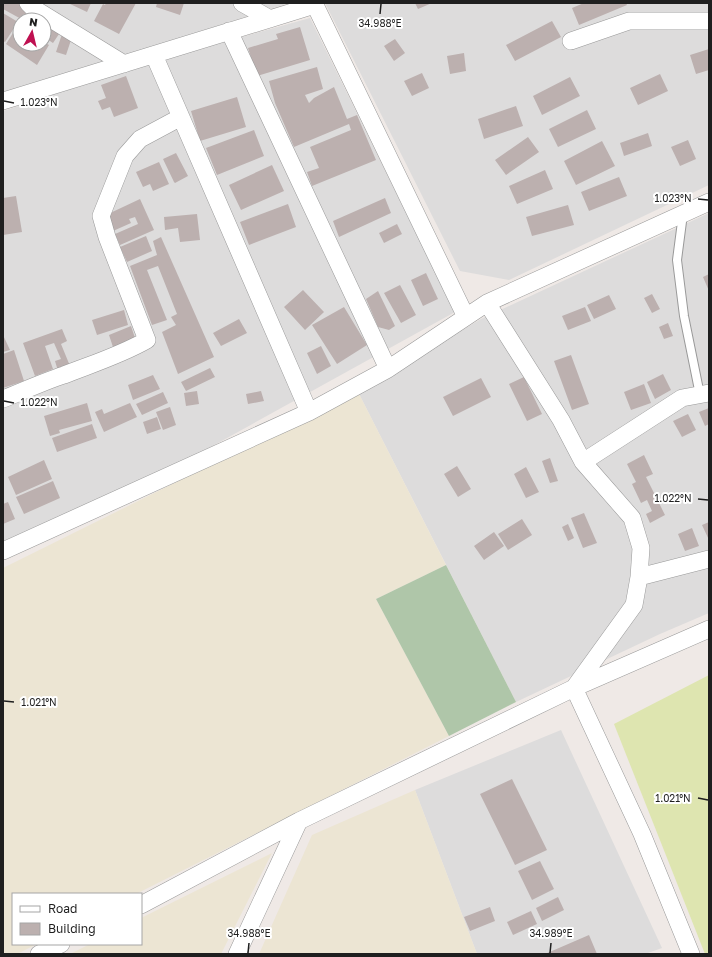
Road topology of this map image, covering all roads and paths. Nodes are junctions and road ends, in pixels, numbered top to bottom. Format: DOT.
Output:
graph roads {
  1 [pos="28,3"];
  2 [pos="242,3"];
  3 [pos="315,4"];
  4 [pos="270,19"];
  5 [pos="709,21"];
  6 [pos="229,31"];
  7 [pos="571,41"];
  8 [pos="154,55"];
  9 [pos="124,64"];
  10 [pos="3,101"];
  11 [pos="181,117"];
  12 [pos="709,202"];
  13 [pos="683,214"];
  14 [pos="487,303"];
  15 [pos="466,317"];
  16 [pos="388,369"];
  17 [pos="704,394"];
  18 [pos="3,399"];
  19 [pos="309,412"];
  20 [pos="583,462"];
  21 [pos="3,551"];
  22 [pos="709,558"];
  23 [pos="639,577"];
  24 [pos="709,630"];
  25 [pos="574,688"];
  26 [pos="299,821"];
  27 [pos="142,904"];
  28 [pos="59,945"];
  29 [pos="39,954"];
  30 [pos="238,954"];
  31 [pos="691,954"];
  1 -- 9 [label="street"];
  2 -- 4 [label="street"];
  3 -- 4 [label="street"];
  3 -- 15 [label="street"];
  4 -- 6 [label="street"];
  5 -- 7 [label="street"];
  6 -- 8 [label="street"];
  6 -- 16 [label="street"];
  8 -- 9 [label="street"];
  8 -- 11 [label="street"];
  9 -- 10 [label="street"];
  11 -- 18 [label="street"];
  11 -- 19 [label="street"];
  12 -- 13 [label="street"];
  13 -- 14 [label="street"];
  13 -- 17 [label="lane"];
  14 -- 15 [label="street"];
  14 -- 20 [label="street"];
  15 -- 16 [label="street"];
  16 -- 19 [label="street"];
  17 -- 20 [label="street"];
  19 -- 21 [label="street"];
  20 -- 23 [label="street"];
  22 -- 23 [label="street"];
  23 -- 25 [label="street"];
  24 -- 25 [label="street"];
  25 -- 26 [label="street"];
  25 -- 31 [label="street"];
  26 -- 27 [label="street"];
  26 -- 30 [label="street"];
  28 -- 29 [label="street"];
}
